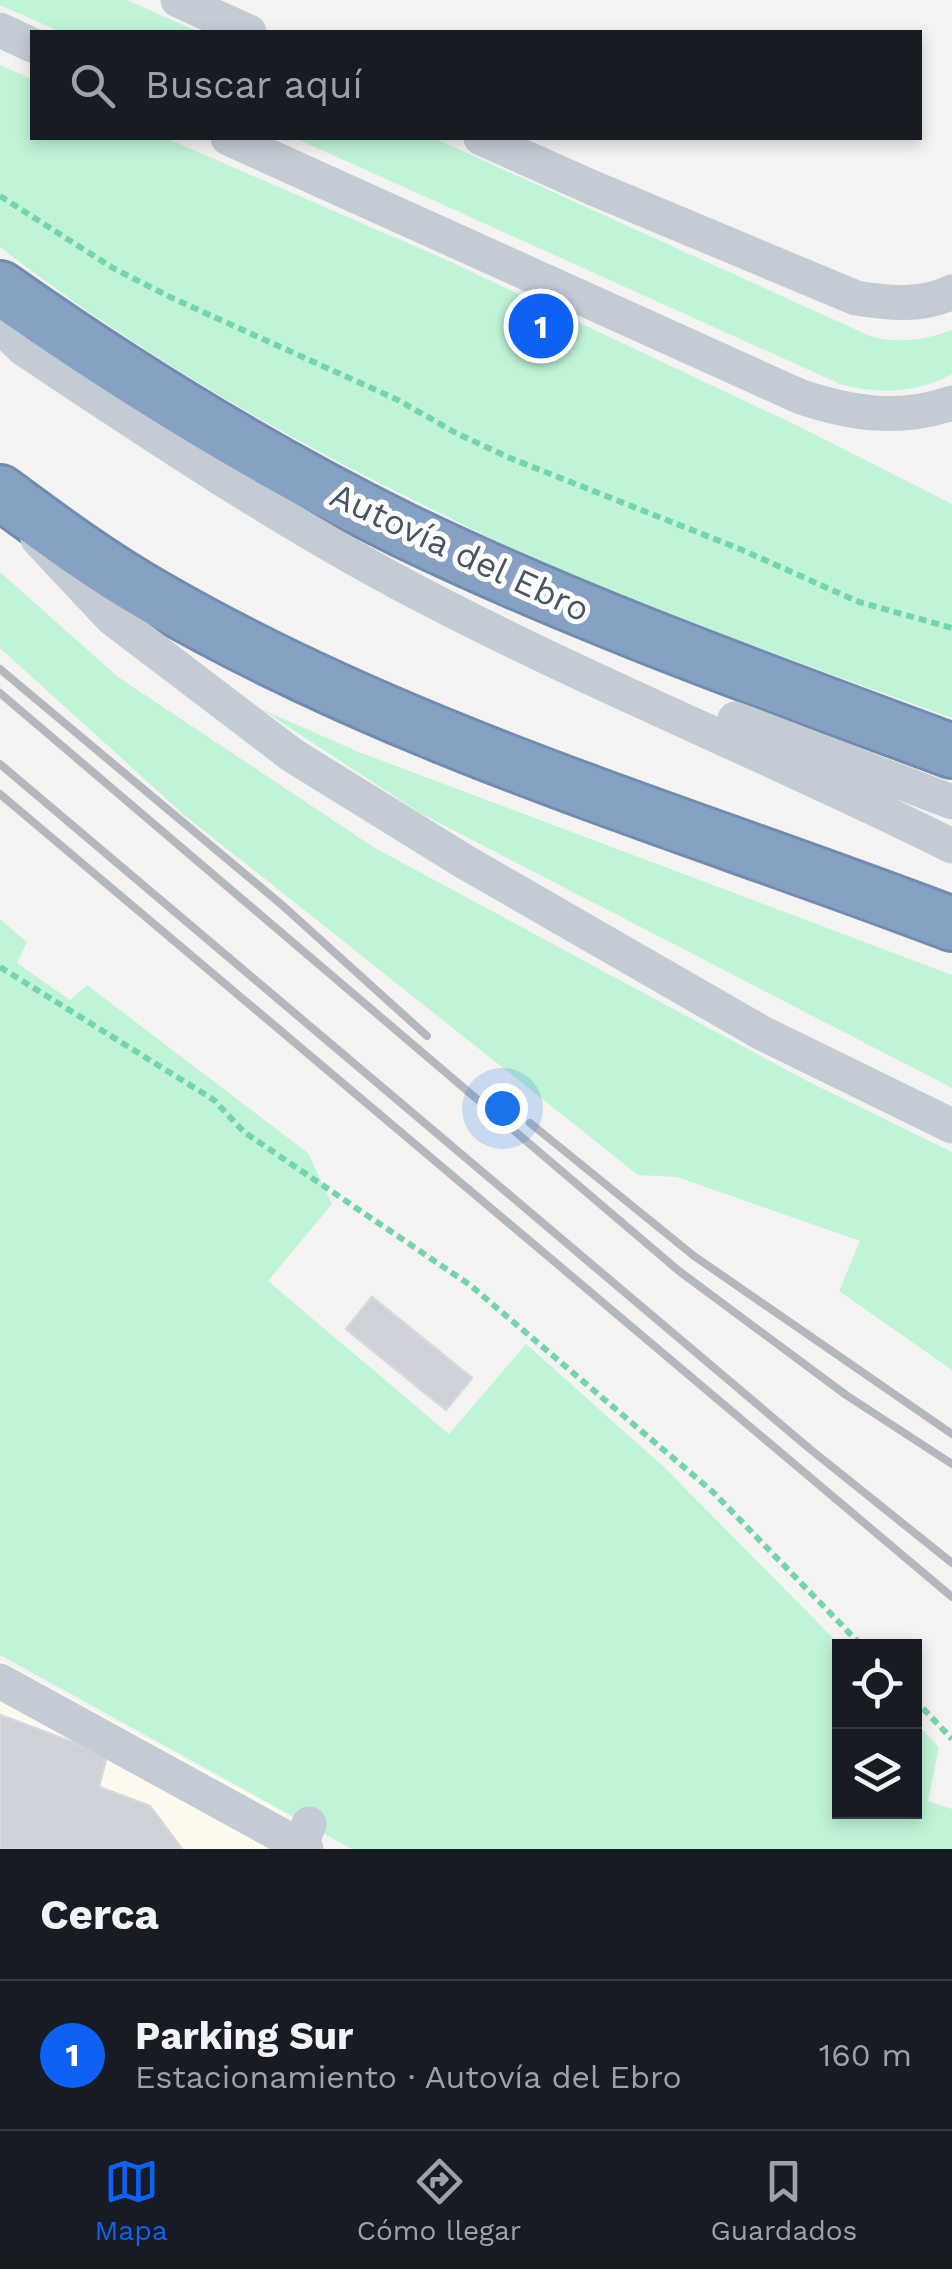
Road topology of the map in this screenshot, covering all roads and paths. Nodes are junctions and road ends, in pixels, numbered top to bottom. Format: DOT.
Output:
graph roads {
  1 [pos="178,0"];
  2 [pos="0,30"];
  3 [pos="245,30"];
  4 [pos="30,44"];
  5 [pos="232,140"];
  6 [pos="485,140"];
  7 [pos="0,196"];
  8 [pos="0,288"];
  9 [pos="952,292"];
  10 [pos="0,326"];
  11 [pos="952,404"];
  12 [pos="0,492"];
  13 [pos="952,628"];
  14 [pos="494,631"];
  15 [pos="952,751"];
  16 [pos="952,802"];
  17 [pos="952,846"];
  18 [pos="952,924"];
  19 [pos="0,966"];
  20 [pos="952,1126"];
  21 [pos="855,1639"];
  22 [pos="0,1682"];
  23 [pos="922,1707"];
  24 [pos="952,1739"];
  25 [pos="305,1841"];
  1 -- 3 [label="street"];
  2 -- 4 [label="street"];
  5 -- 11 [label="street"];
  6 -- 9 [label="street"];
  7 -- 13 [label="path"];
  8 -- 15 [label="highway, Autovía del Ebro"];
  10 -- 14 [label="street"];
  12 -- 18 [label="highway"];
  12 -- 20 [label="street"];
  14 -- 16 [label="street"];
  14 -- 17 [label="street"];
  19 -- 21 [label="path"];
  22 -- 25 [label="street"];
  23 -- 24 [label="path"];
}
